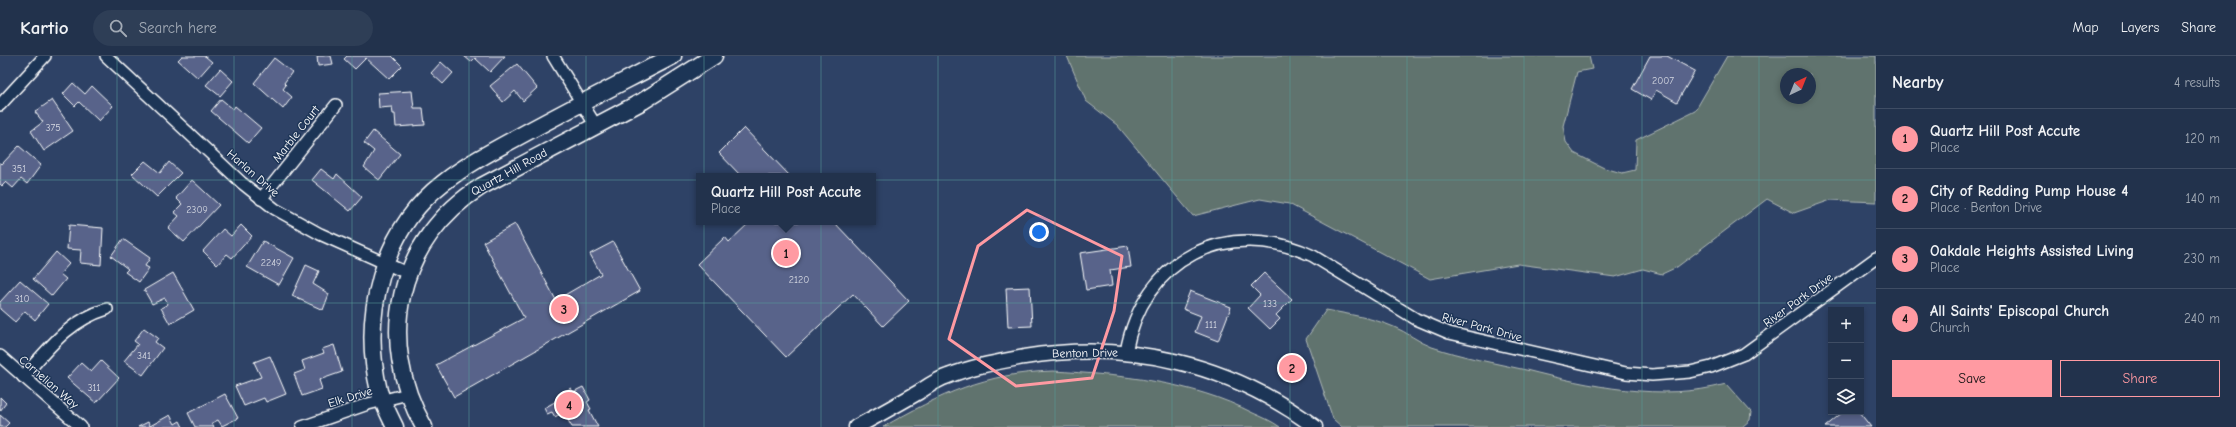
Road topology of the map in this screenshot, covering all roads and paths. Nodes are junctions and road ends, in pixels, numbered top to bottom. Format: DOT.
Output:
graph roads {
  1 [pos="45,56"];
  2 [pos="106,56"];
  3 [pos="553,56"];
  4 [pos="673,56"];
  5 [pos="714,56"];
  6 [pos="582,102"];
  7 [pos="0,104"];
  8 [pos="336,105"];
  9 [pos="596,126"];
  10 [pos="261,199"];
  11 [pos="1876,258"];
  12 [pos="387,263"];
  13 [pos="408,273"];
  14 [pos="107,309"];
  15 [pos="1126,352"];
  16 [pos="0,356"];
  17 [pos="23,377"];
  18 [pos="408,394"];
  19 [pos="382,400"];
  20 [pos="82,427"];
  21 [pos="302,427"];
  22 [pos="395,427"];
  23 [pos="424,427"];
  24 [pos="856,427"];
  25 [pos="1315,427"];
  1 -- 7 [label="street"];
  2 -- 10 [label="street, Harlan Drive"];
  3 -- 6 [label="street"];
  4 -- 6 [label="main road, Quartz Hill Road"];
  5 -- 9 [label="main road, Quartz Hill Road"];
  6 -- 9 [label="street"];
  6 -- 12 [label="main road, Quartz Hill Road"];
  8 -- 10 [label="street, Marble Court"];
  9 -- 13 [label="main road, Quartz Hill Road"];
  10 -- 12 [label="street, Harlan Drive"];
  11 -- 15 [label="street, River Park Drive"];
  12 -- 13 [label="street, Harlan Drive"];
  12 -- 19 [label="main road, Quartz Hill Road"];
  13 -- 18 [label="main road, Quartz Hill Road"];
  14 -- 17 [label="street"];
  15 -- 24 [label="street, Benton Drive"];
  15 -- 25 [label="street, Benton Drive"];
  16 -- 17 [label="street, Carnelian Way"];
  17 -- 20 [label="street, Carnelian Way"];
  18 -- 19 [label="street, Elk Drive"];
  18 -- 23 [label="main road, Quartz Hill Road"];
  19 -- 21 [label="street, Elk Drive"];
  19 -- 22 [label="main road, Quartz Hill Road"];
}
